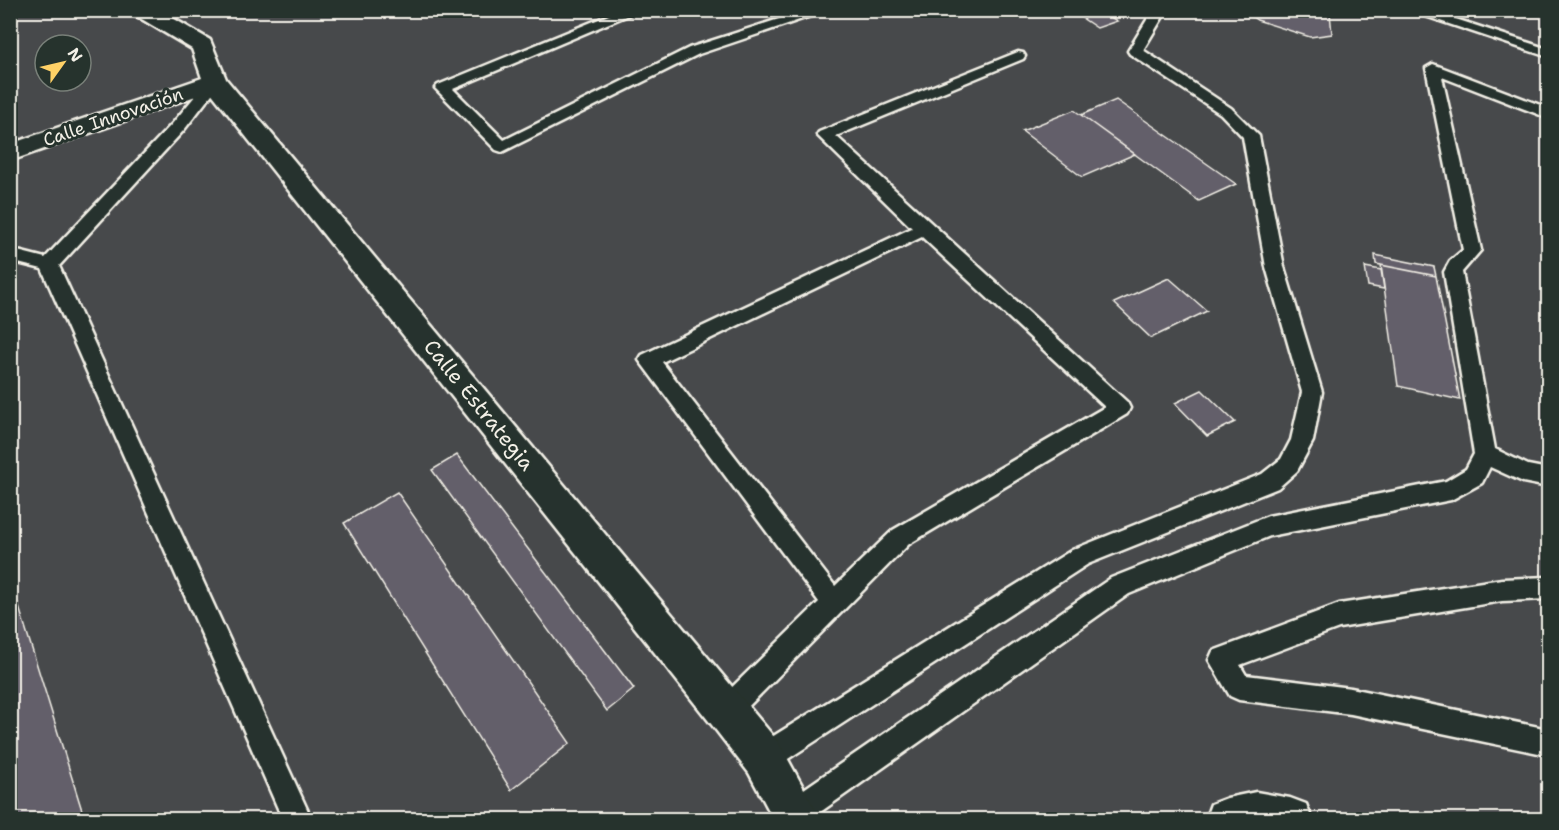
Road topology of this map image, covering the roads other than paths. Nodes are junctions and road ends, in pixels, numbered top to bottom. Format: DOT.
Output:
graph roads {
  1 [pos="143,10"];
  2 [pos="634,10"];
  3 [pos="823,10"];
  4 [pos="1413,10"];
  5 [pos="1159,11"];
  6 [pos="1548,53"];
  7 [pos="1017,56"];
  8 [pos="215,81"];
  9 [pos="1548,113"];
  10 [pos="10,153"];
  11 [pos="924,229"];
  12 [pos="10,255"];
  13 [pos="49,265"];
  14 [pos="1485,454"];
  15 [pos="1548,478"];
  16 [pos="1548,588"];
  17 [pos="834,603"];
  18 [pos="727,710"];
  19 [pos="1548,742"];
  20 [pos="764,758"];
  21 [pos="797,816"];
  22 [pos="298,819"];
  23 [pos="1227,819"];
  24 [pos="1290,819"];
  1 -- 8 [label="street, Calle Estrategia"];
  2 -- 3 [label="lane"];
  4 -- 6 [label="lane"];
  5 -- 20 [label="lane"];
  7 -- 11 [label="lane"];
  8 -- 10 [label="street, Calle Innovación"];
  8 -- 13 [label="lane"];
  8 -- 18 [label="street, Calle Estrategia"];
  9 -- 14 [label="lane"];
  11 -- 17 [label="lane"];
  11 -- 17 [label="lane"];
  12 -- 13 [label="lane"];
  13 -- 22 [label="lane"];
  14 -- 15 [label="lane"];
  14 -- 21 [label="lane"];
  16 -- 19 [label="lane"];
  17 -- 18 [label="lane"];
  18 -- 20 [label="street, Calle Estrategia"];
  20 -- 21 [label="street, Calle Estrategia"];
  23 -- 24 [label="street"];
}
